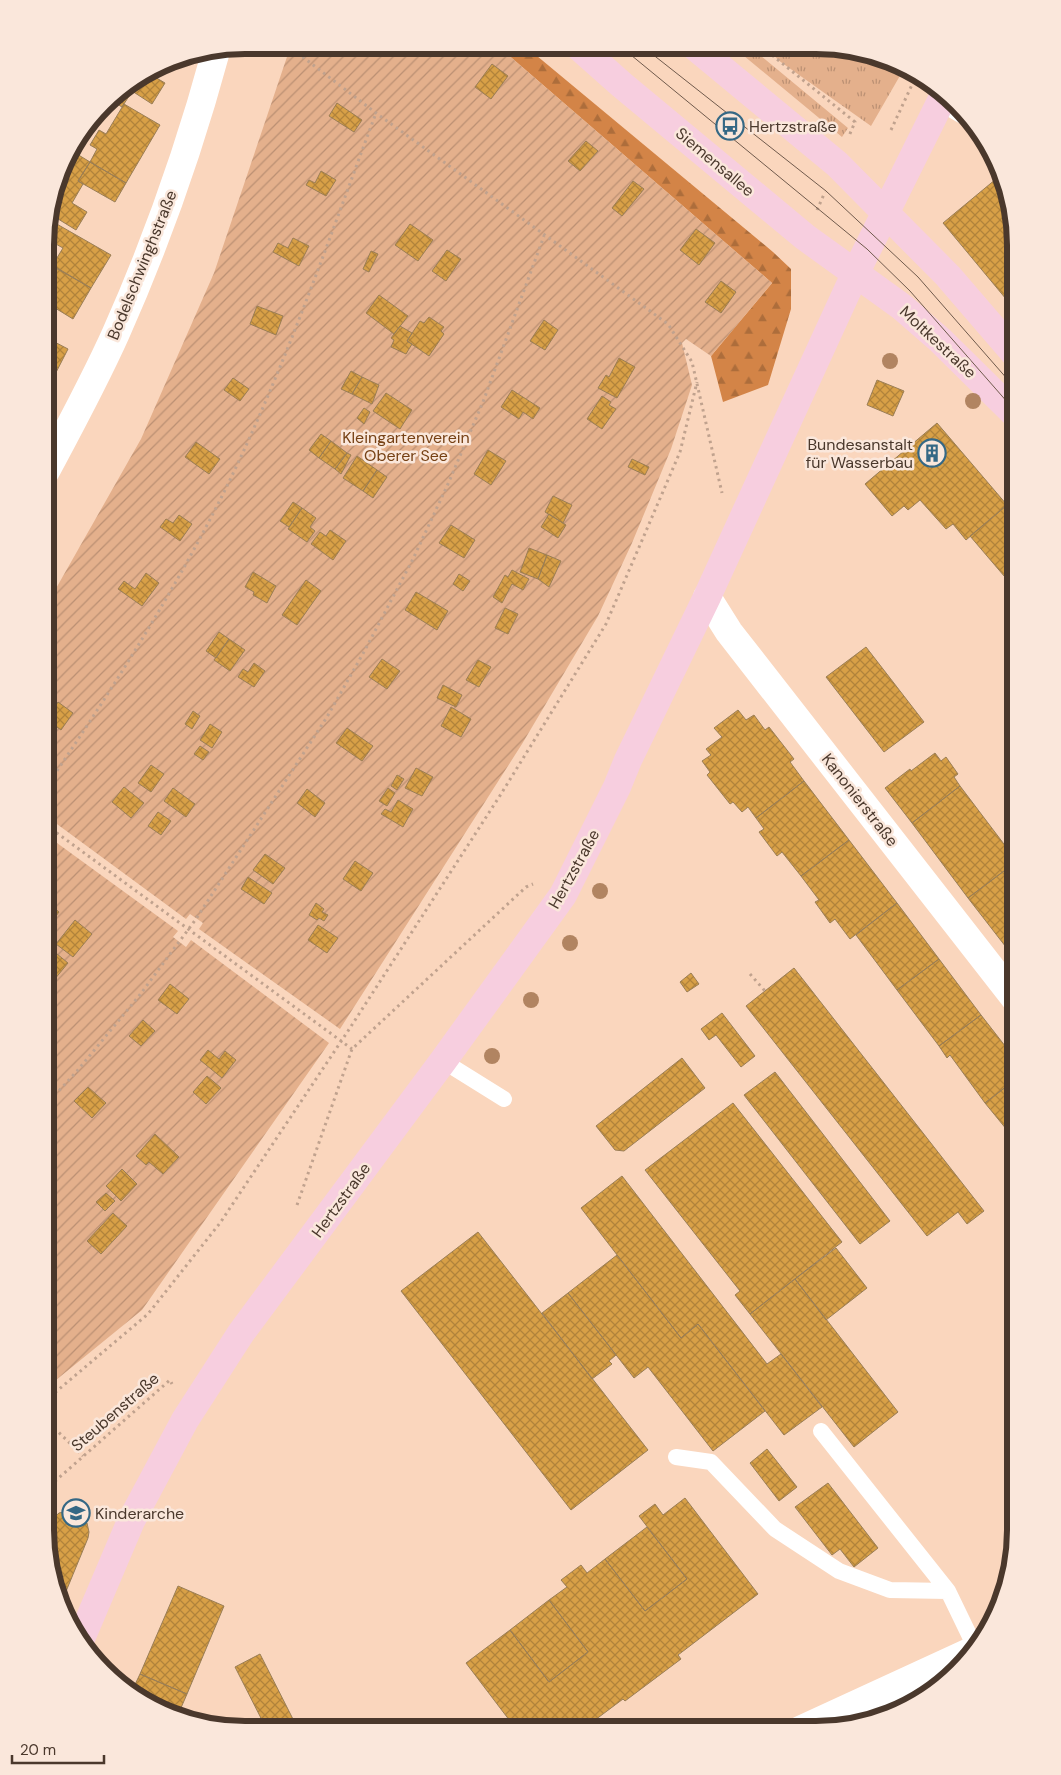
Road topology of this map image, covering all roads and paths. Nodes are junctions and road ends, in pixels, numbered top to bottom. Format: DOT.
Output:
graph roads {
  1 [pos="299,54"];
  2 [pos="588,54"];
  3 [pos="704,54"];
  4 [pos="772,54"];
  5 [pos="215,56"];
  6 [pos="914,80"];
  7 [pos="941,100"];
  8 [pos="376,113"];
  9 [pos="889,134"];
  10 [pos="846,144"];
  11 [pos="886,213"];
  12 [pos="544,236"];
  13 [pos="855,274"];
  14 [pos="1007,345"];
  15 [pos="696,382"];
  16 [pos="1007,407"];
  17 [pos="54,456"];
  18 [pos="748,508"];
  19 [pos="707,597"];
  20 [pos="54,775"];
  21 [pos="54,831"];
  22 [pos="563,895"];
  23 [pos="188,930"];
  24 [pos="750,974"];
  25 [pos="1007,988"];
  26 [pos="764,991"];
  27 [pos="341,1041"];
  28 [pos="352,1049"];
  29 [pos="443,1061"];
  30 [pos="54,1096"];
  31 [pos="504,1099"];
  32 [pos="296,1207"];
  33 [pos="54,1393"];
  34 [pos="185,1420"];
  35 [pos="54,1429"];
  36 [pos="821,1431"];
  37 [pos="83,1456"];
  38 [pos="676,1457"];
  39 [pos="54,1482"];
  40 [pos="948,1591"];
  41 [pos="84,1633"];
  42 [pos="972,1640"];
  43 [pos="959,1657"];
  44 [pos="820,1721"];
  1 -- 8 [label="path"];
  2 -- 13 [label="main road, Siemensallee"];
  3 -- 11 [label="main road"];
  4 -- 10 [label="path"];
  5 -- 17 [label="street, Bodelschwinghstraße"];
  6 -- 9 [label="path"];
  7 -- 11 [label="main road, Hertzstraße"];
  8 -- 12 [label="path"];
  8 -- 20 [label="path"];
  11 -- 13 [label="main road, Hertzstraße"];
  11 -- 14 [label="main road"];
  12 -- 15 [label="path"];
  12 -- 23 [label="path"];
  13 -- 16 [label="main road, Moltkestraße"];
  13 -- 18 [label="main road, Hertzstraße"];
  15 -- 18 [label="path"];
  15 -- 27 [label="path"];
  18 -- 19 [label="main road, Hertzstraße"];
  19 -- 22 [label="main road, Hertzstraße"];
  19 -- 25 [label="street, Kanonierstraße"];
  21 -- 23 [label="path"];
  22 -- 28 [label="path"];
  22 -- 29 [label="main road, Hertzstraße"];
  23 -- 27 [label="path"];
  23 -- 30 [label="path"];
  24 -- 26 [label="path"];
  27 -- 28 [label="path"];
  27 -- 33 [label="path"];
  28 -- 32 [label="path"];
  29 -- 31 [label="lane"];
  29 -- 34 [label="main road, Hertzstraße"];
  34 -- 37 [label="path, Steubenstraße"];
  34 -- 41 [label="main road, Hertzstraße"];
  35 -- 37 [label="path"];
  36 -- 40 [label="lane"];
  37 -- 39 [label="path, Steubenstraße"];
  38 -- 40 [label="lane"];
  40 -- 42 [label="lane"];
  43 -- 44 [label="street"];
}
